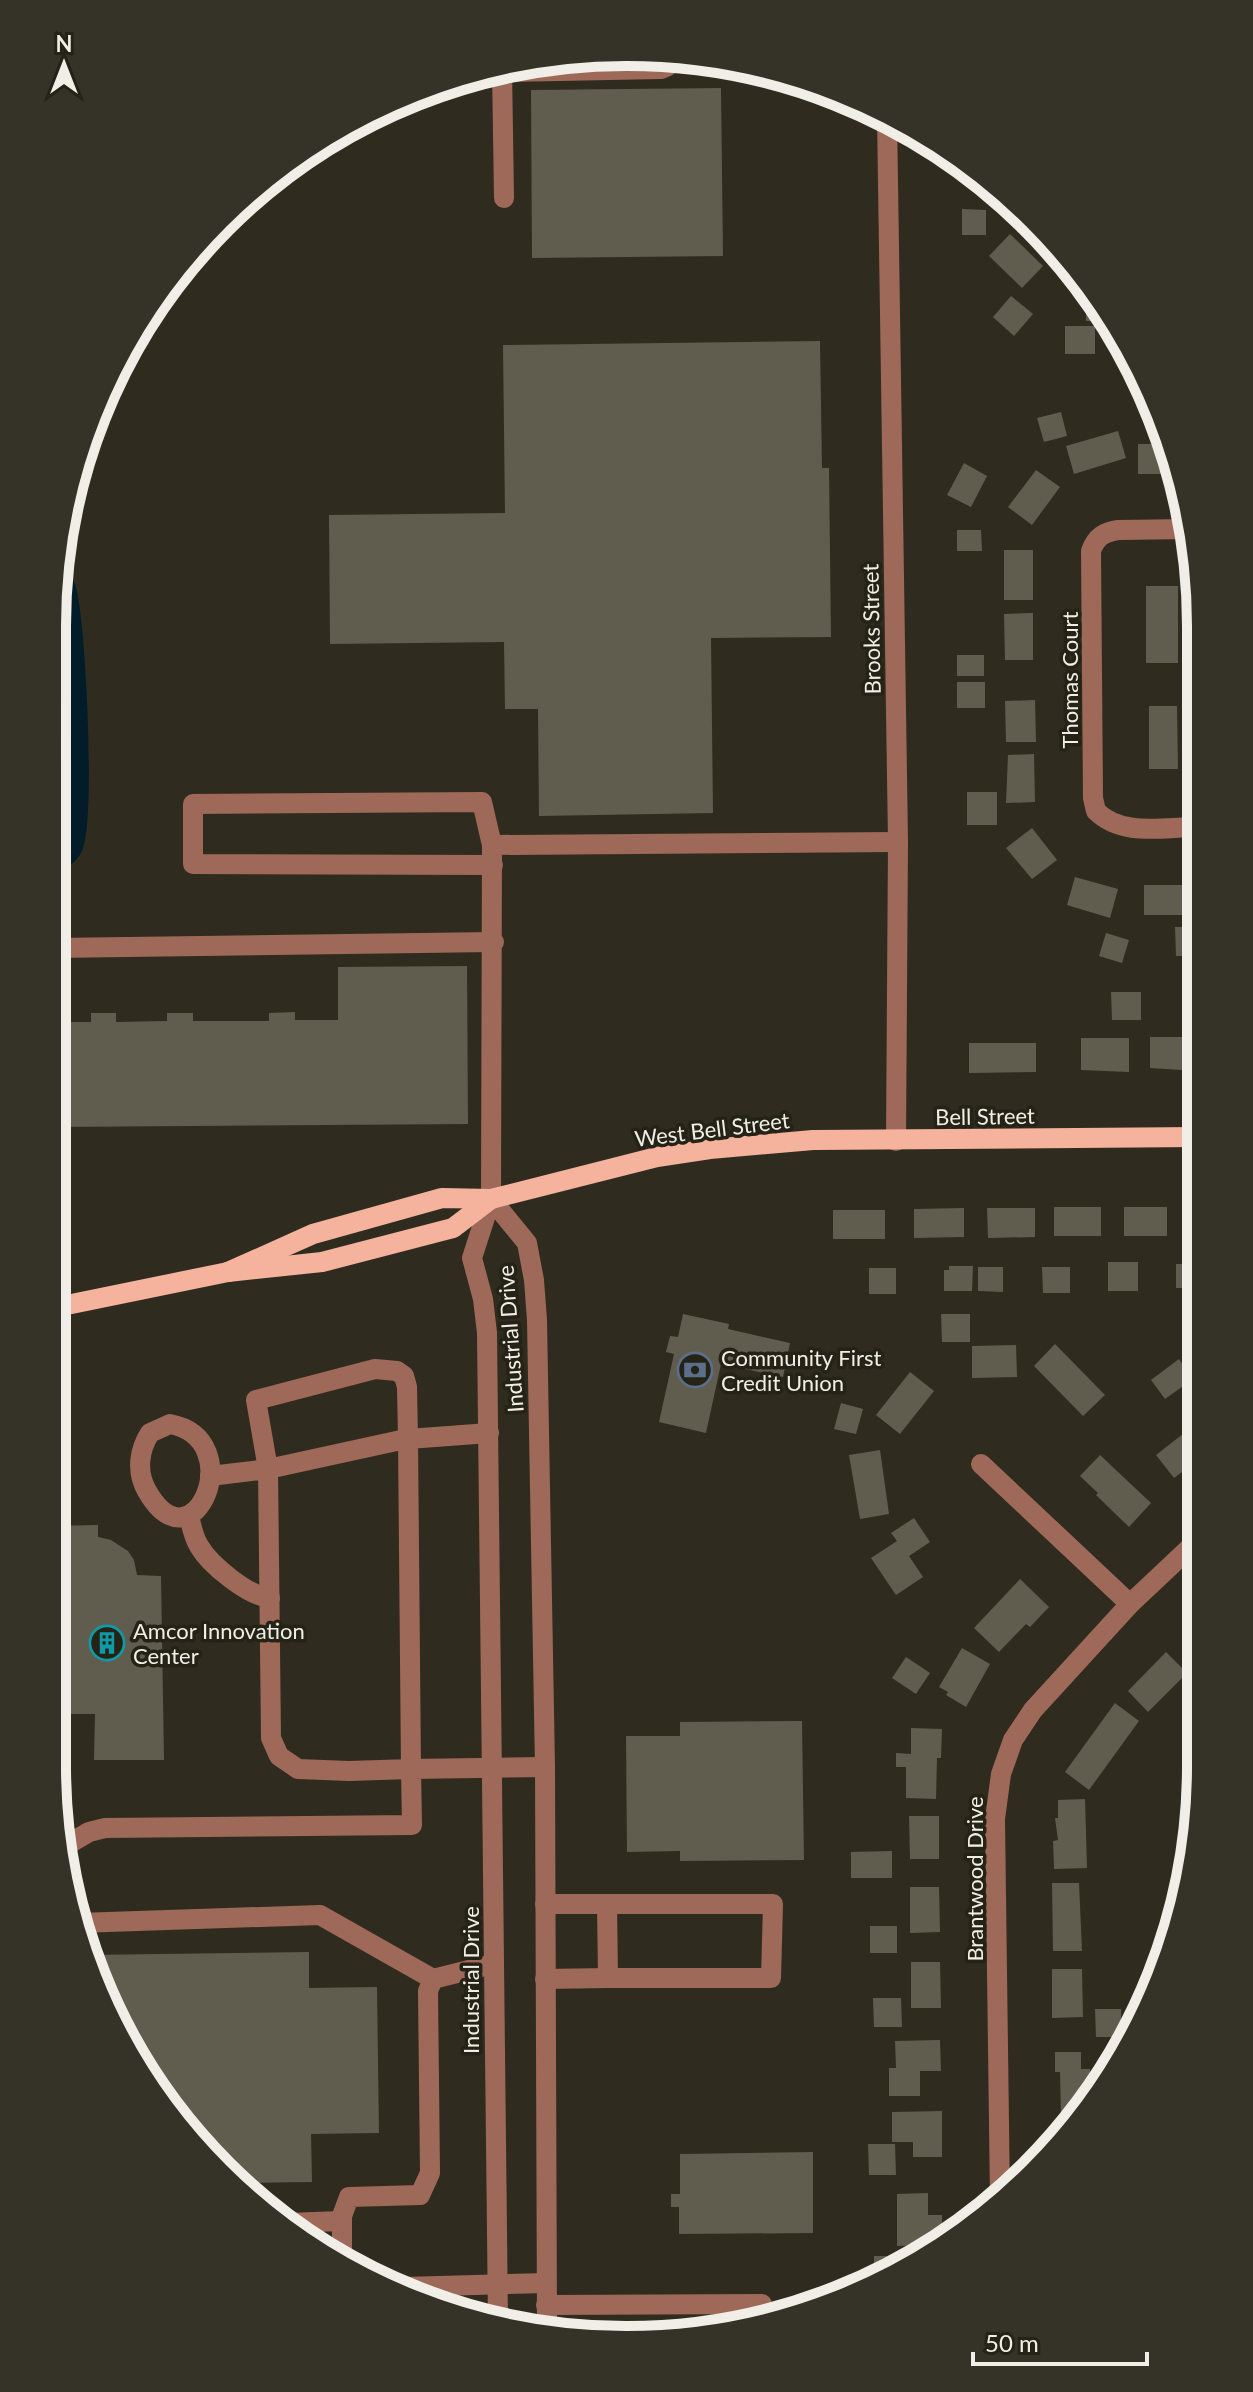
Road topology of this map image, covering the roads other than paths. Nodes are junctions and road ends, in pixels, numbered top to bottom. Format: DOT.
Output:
graph roads {
  1 [pos="502,80"];
  2 [pos="887,131"];
  3 [pos="504,198"];
  4 [pos="1178,529"];
  5 [pos="1187,827"];
  6 [pos="898,842"];
  7 [pos="492,855"];
  8 [pos="494,942"];
  9 [pos="66,948"];
  10 [pos="1187,1137"];
  11 [pos="896,1141"];
  12 [pos="491,1199"];
  13 [pos="228,1272"];
  14 [pos="66,1305"];
  15 [pos="489,1433"];
  16 [pos="408,1439"];
  17 [pos="981,1464"];
  18 [pos="268,1469"];
  19 [pos="210,1476"];
  20 [pos="189,1515"];
  21 [pos="1187,1550"];
  22 [pos="270,1598"];
  23 [pos="1130,1604"];
  24 [pos="492,1767"];
  25 [pos="545,1767"];
  26 [pos="411,1769"];
  27 [pos="72,1842"];
  28 [pos="545,1904"];
  29 [pos="607,1904"];
  30 [pos="89,1923"];
  31 [pos="493,1964"];
  32 [pos="608,1978"];
  33 [pos="433,1979"];
  34 [pos="545,1979"];
  35 [pos="1000,2183"];
  36 [pos="342,2221"];
  37 [pos="302,2222"];
  38 [pos="342,2249"];
  39 [pos="546,2283"];
  40 [pos="497,2285"];
  41 [pos="421,2287"];
  42 [pos="762,2304"];
  43 [pos="546,2305"];
  44 [pos="498,2311"];
  45 [pos="547,2320"];
  1 -- 3 [label="street"];
  2 -- 6 [label="street, Brooks Street"];
  4 -- 5 [label="street, Thomas Court"];
  6 -- 7 [label="street"];
  6 -- 11 [label="street, Brooks Street"];
  7 -- 7 [label="street"];
  7 -- 8 [label="street"];
  8 -- 9 [label="street"];
  8 -- 12 [label="street"];
  10 -- 11 [label="main road, Bell Street"];
  11 -- 12 [label="main road, West Bell Street"];
  12 -- 13 [label="main road, West Bell Street"];
  12 -- 13 [label="main road, West Bell Street"];
  12 -- 15 [label="street, Industrial Drive"];
  12 -- 25 [label="street, Industrial Drive"];
  13 -- 14 [label="main road, West Bell Street"];
  15 -- 16 [label="street"];
  15 -- 24 [label="street, Industrial Drive"];
  16 -- 18 [label="street"];
  16 -- 18 [label="street"];
  16 -- 26 [label="street"];
  17 -- 23 [label="street"];
  18 -- 19 [label="street"];
  18 -- 22 [label="street"];
  19 -- 20 [label="street"];
  19 -- 20 [label="street"];
  20 -- 22 [label="street"];
  21 -- 23 [label="street, Brantwood Drive"];
  22 -- 26 [label="street"];
  23 -- 35 [label="street, Brantwood Drive"];
  24 -- 25 [label="street"];
  24 -- 26 [label="street"];
  24 -- 31 [label="street, Industrial Drive"];
  25 -- 28 [label="street, Industrial Drive"];
  26 -- 27 [label="street"];
  28 -- 29 [label="street"];
  28 -- 34 [label="street, Industrial Drive"];
  29 -- 32 [label="street"];
  29 -- 32 [label="street"];
  30 -- 33 [label="street"];
  31 -- 33 [label="street"];
  31 -- 40 [label="street, Industrial Drive"];
  32 -- 34 [label="street"];
  33 -- 36 [label="street"];
  34 -- 39 [label="street, Industrial Drive"];
  36 -- 37 [label="street"];
  36 -- 38 [label="street"];
  39 -- 40 [label="street"];
  39 -- 43 [label="street, Industrial Drive"];
  40 -- 41 [label="street"];
  40 -- 44 [label="street, Industrial Drive"];
  42 -- 43 [label="street"];
  43 -- 45 [label="street, Industrial Drive"];
}
